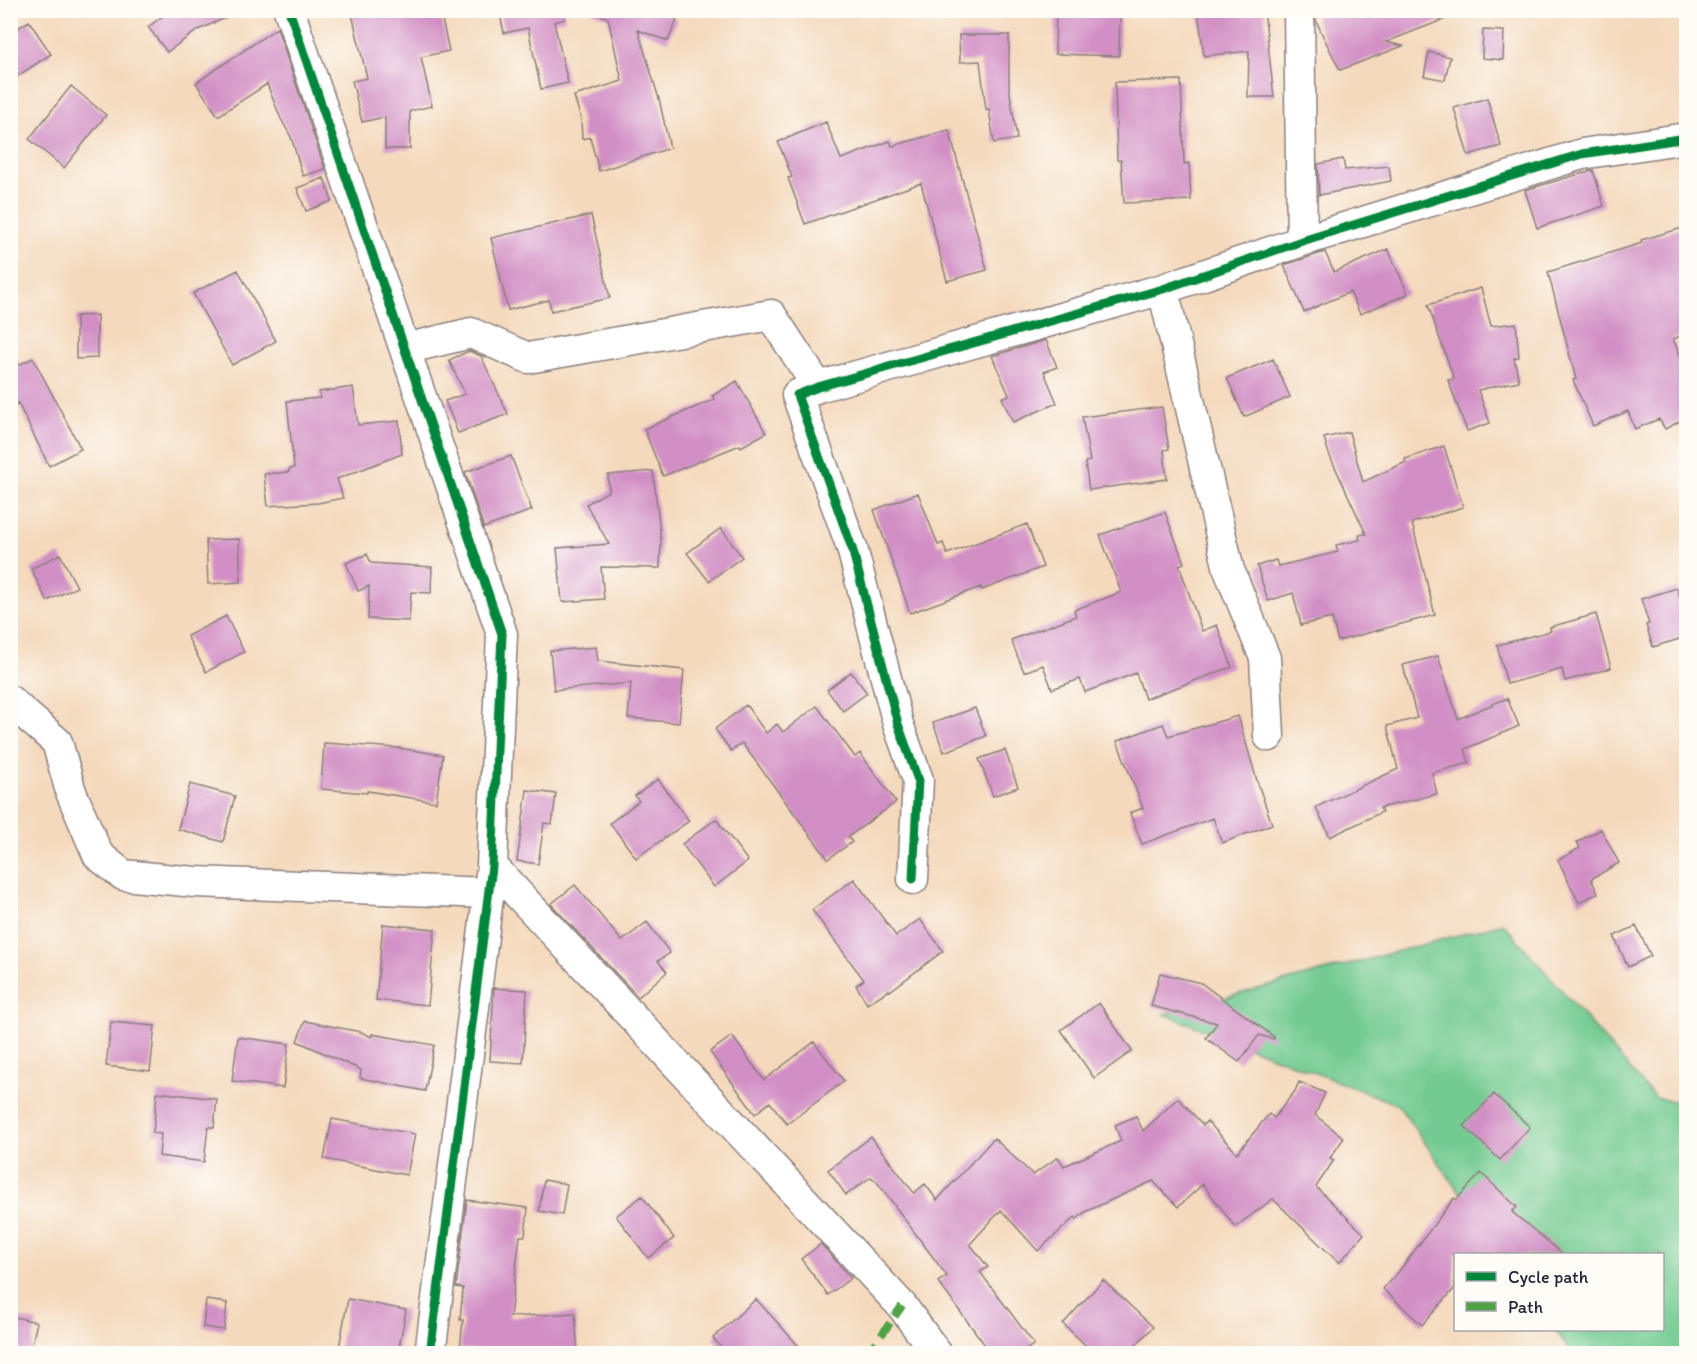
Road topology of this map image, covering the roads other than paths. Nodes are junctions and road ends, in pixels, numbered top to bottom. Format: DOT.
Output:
graph roads {
  1 [pos="289,10"];
  2 [pos="1299,10"];
  3 [pos="1686,138"];
  4 [pos="1302,241"];
  5 [pos="1163,289"];
  6 [pos="405,349"];
  7 [pos="818,387"];
  8 [pos="10,701"];
  9 [pos="1269,736"];
  10 [pos="490,879"];
  11 [pos="913,879"];
  12 [pos="430,1353"];
  13 [pos="937,1353"];
  1 -- 6 [label="street"];
  2 -- 4 [label="street"];
  3 -- 4 [label="street"];
  4 -- 5 [label="street"];
  5 -- 7 [label="street"];
  5 -- 9 [label="street"];
  6 -- 7 [label="street"];
  6 -- 10 [label="street"];
  7 -- 11 [label="street"];
  8 -- 10 [label="street"];
  10 -- 12 [label="street"];
  10 -- 13 [label="street"];
}
